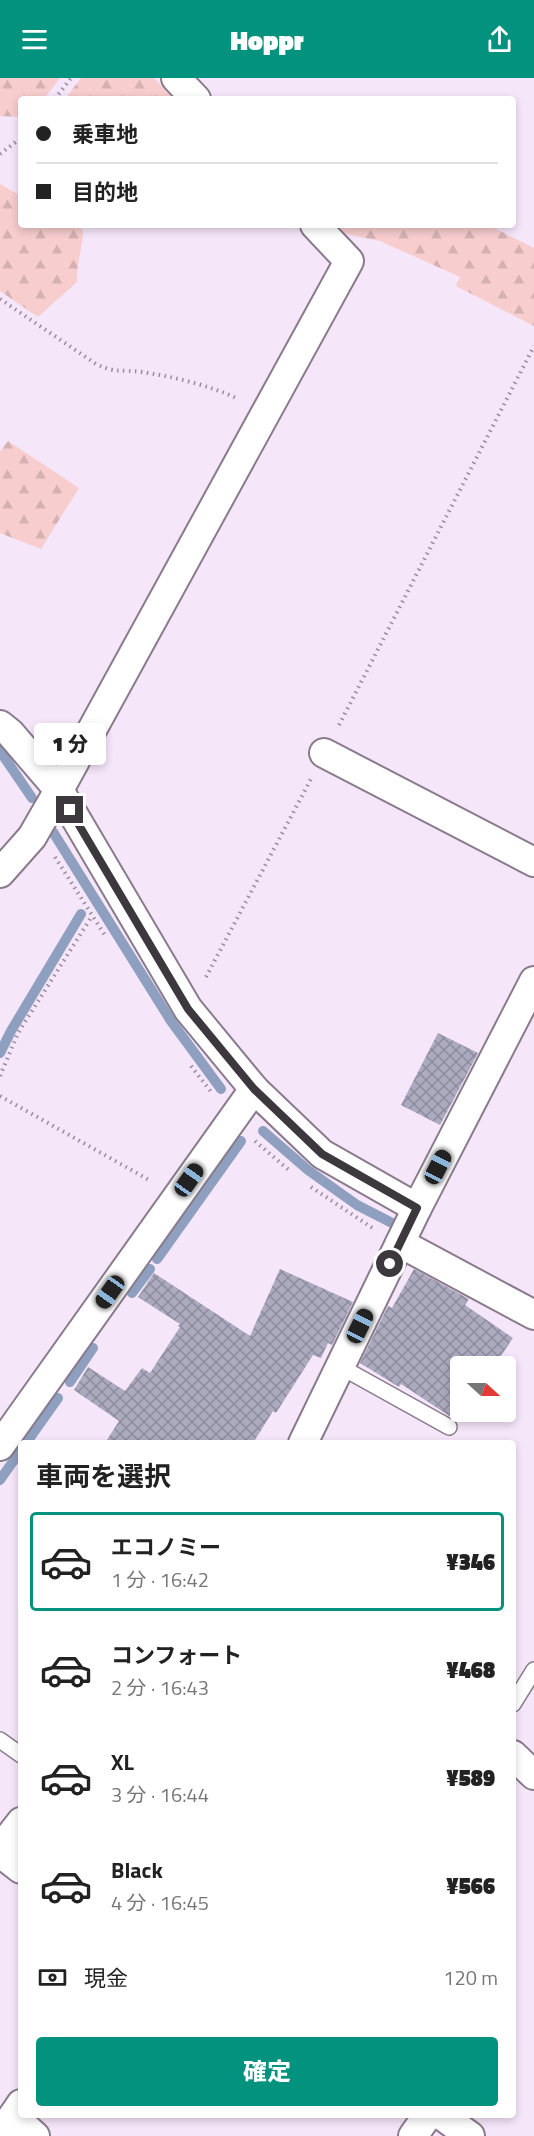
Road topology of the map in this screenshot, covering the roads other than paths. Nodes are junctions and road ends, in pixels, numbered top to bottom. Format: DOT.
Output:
graph roads {
  1 [pos="176,78"];
  2 [pos="193,96"];
  3 [pos="318,228"];
  4 [pos="0,725"];
  5 [pos="324,753"];
  6 [pos="59,790"];
  7 [pos="534,862"];
  8 [pos="0,873"];
  9 [pos="534,981"];
  10 [pos="254,1089"];
  11 [pos="417,1208"];
  12 [pos="400,1243"];
  13 [pos="534,1315"];
  14 [pos="341,1367"];
  15 [pos="449,1427"];
  16 [pos="304,1440"];
  17 [pos="0,1446"];
  18 [pos="534,1670"];
  19 [pos="516,1699"];
  20 [pos="0,1740"];
  21 [pos="18,1753"];
  22 [pos="516,1758"];
  23 [pos="534,1774"];
  24 [pos="18,1826"];
  25 [pos="0,1851"];
  26 [pos="18,1866"];
  27 [pos="11,2118"];
  28 [pos="427,2118"];
  29 [pos="445,2118"];
  30 [pos="36,2136"];
  31 [pos="413,2136"];
  32 [pos="470,2136"];
  1 -- 2 [label="street"];
  3 -- 6 [label="street"];
  4 -- 6 [label="street"];
  5 -- 7 [label="street"];
  6 -- 8 [label="street"];
  6 -- 10 [label="street"];
  9 -- 11 [label="street"];
  10 -- 11 [label="street"];
  10 -- 17 [label="street"];
  11 -- 12 [label="street"];
  12 -- 13 [label="street"];
  12 -- 14 [label="street"];
  14 -- 15 [label="lane"];
  14 -- 16 [label="street"];
  18 -- 19 [label="lane"];
  20 -- 21 [label="lane"];
  22 -- 23 [label="street"];
  24 -- 25 [label="street"];
  25 -- 26 [label="street"];
  27 -- 30 [label="street"];
  28 -- 31 [label="street"];
  29 -- 32 [label="street"];
}
